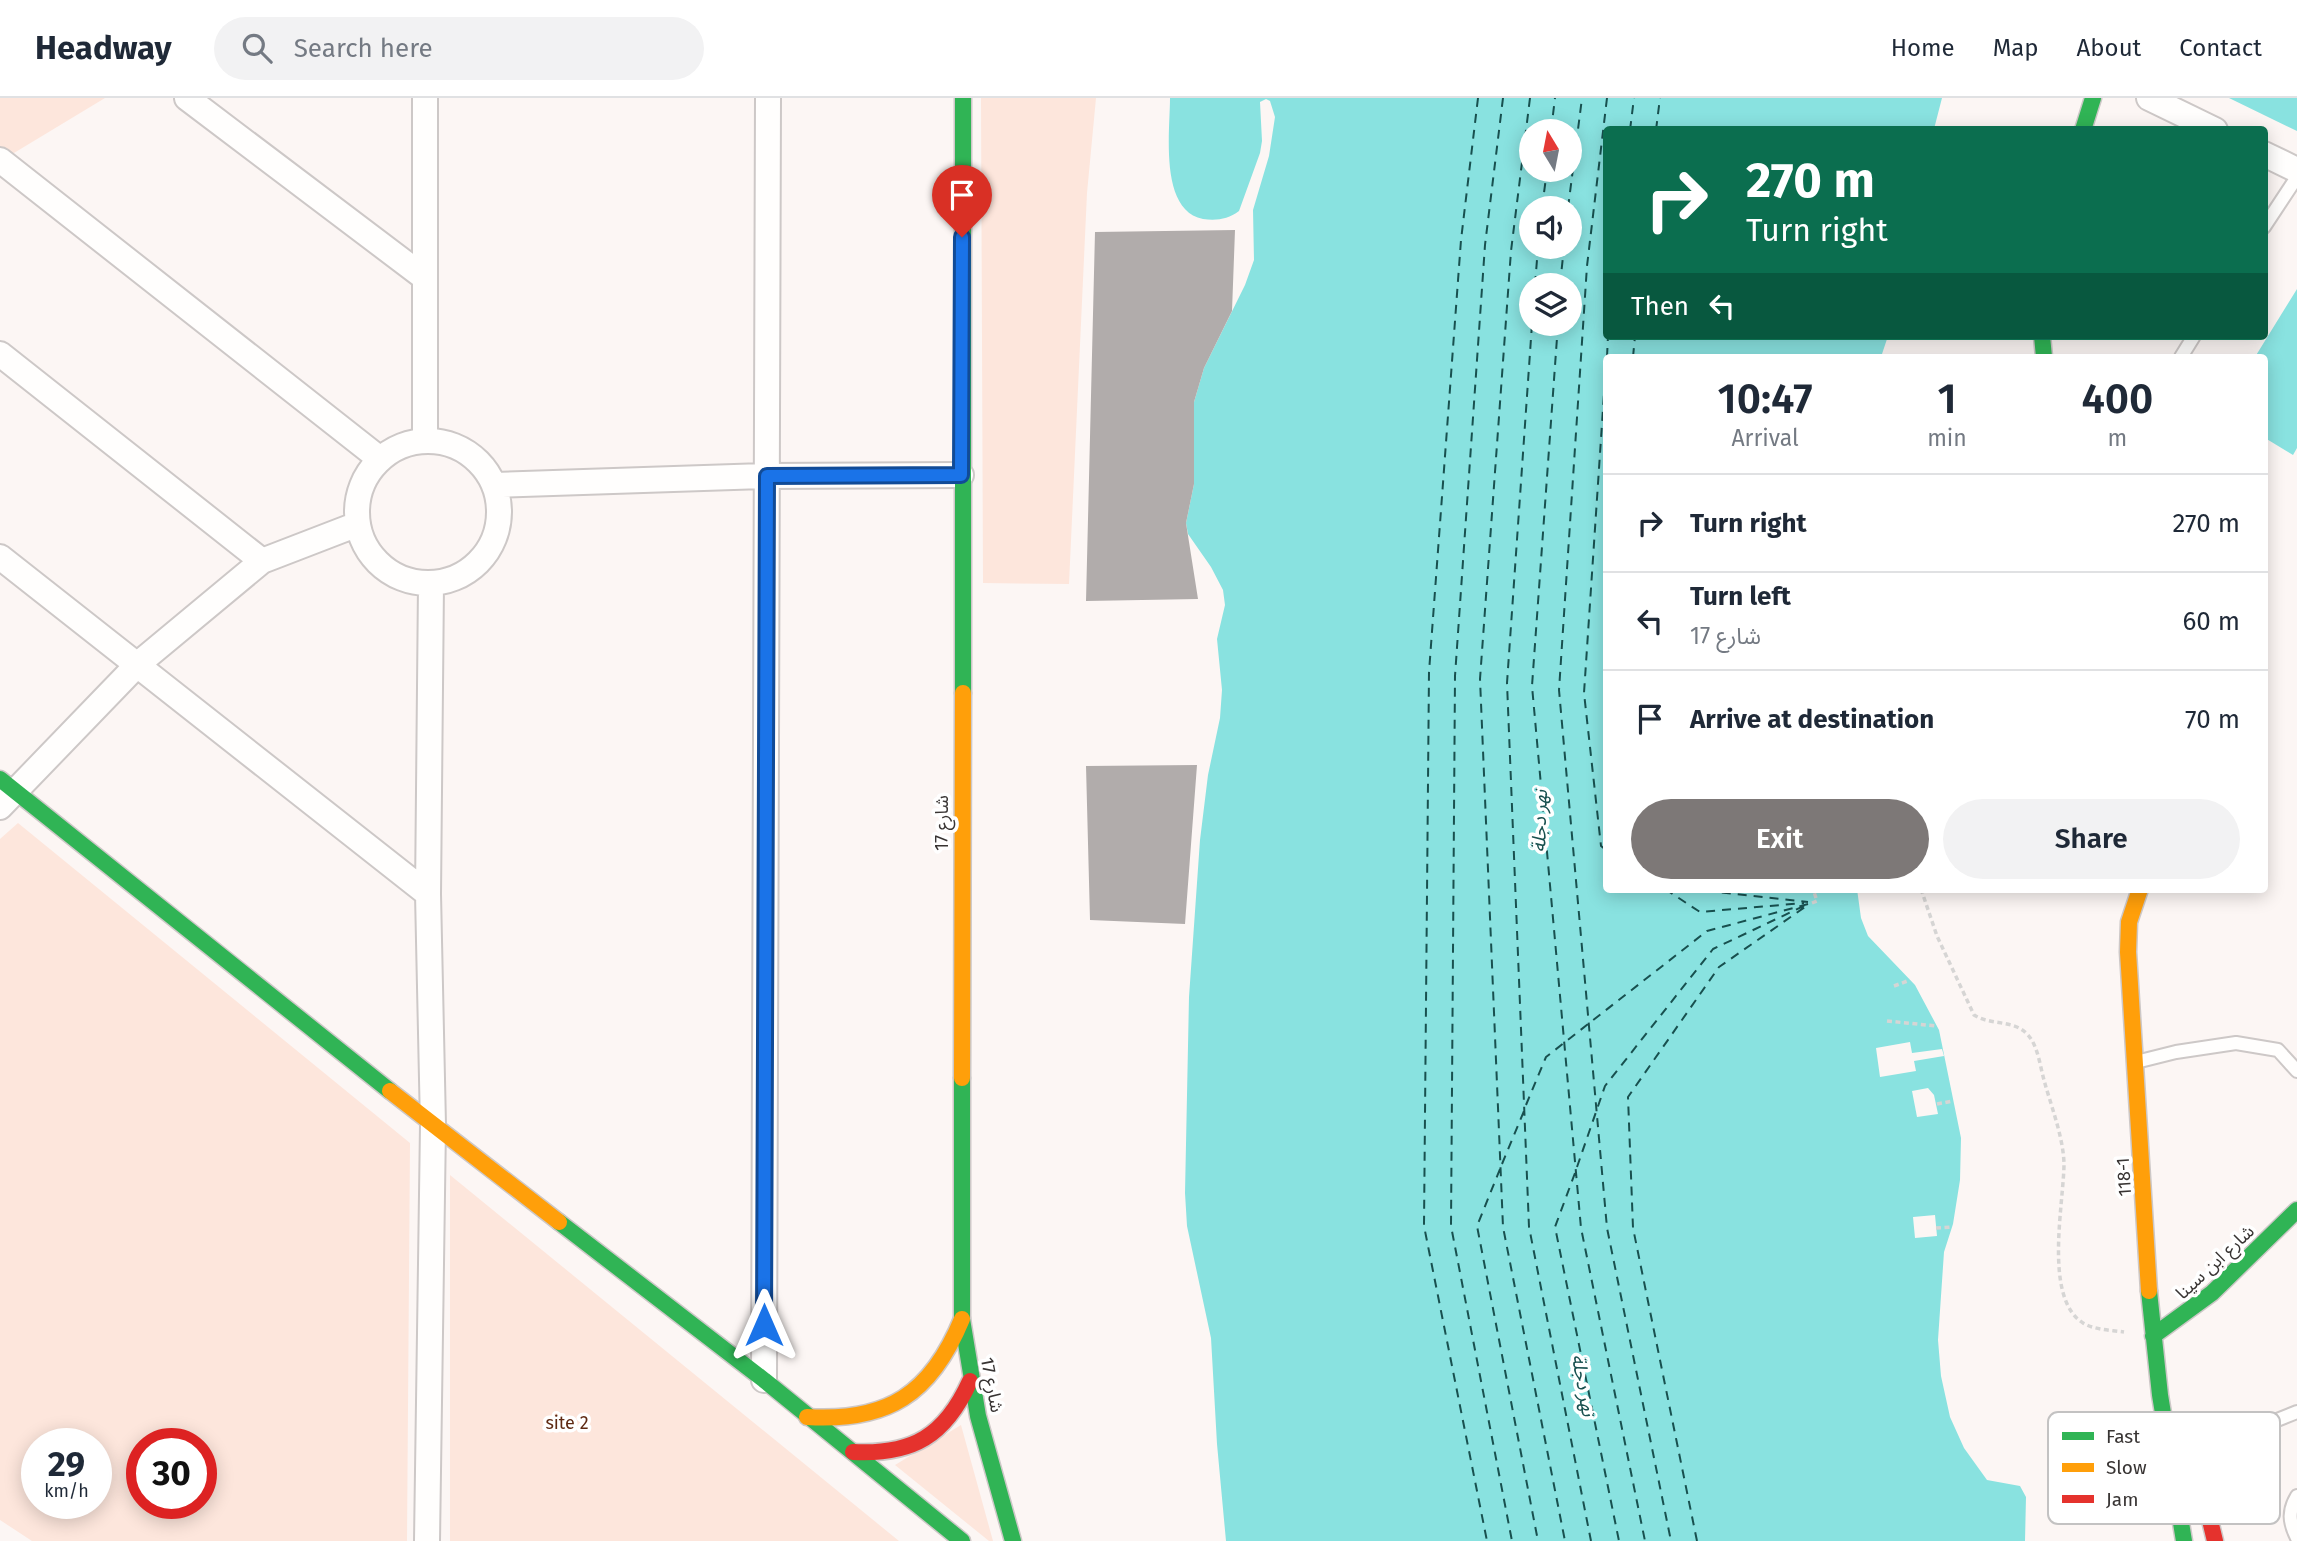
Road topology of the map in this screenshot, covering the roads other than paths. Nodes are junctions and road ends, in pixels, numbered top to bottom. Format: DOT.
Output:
graph roads {
  1 [pos="187,98"];
  2 [pos="425,98"];
  3 [pos="768,98"];
  4 [pos="963,98"];
  5 [pos="2094,98"];
  6 [pos="2149,98"];
  7 [pos="2084,126"];
  8 [pos="2207,126"];
  9 [pos="2268,156"];
  10 [pos="0,160"];
  11 [pos="2297,170"];
  12 [pos="2297,177"];
  13 [pos="2268,222"];
  14 [pos="425,278"];
  15 [pos="0,354"];
  16 [pos="425,441"];
  17 [pos="380,459"];
  18 [pos="961,475"];
  19 [pos="767,476"];
  20 [pos="495,485"];
  21 [pos="358,524"];
  22 [pos="0,557"];
  23 [pos="262,561"];
  24 [pos="431,584"];
  25 [pos="138,664"];
  26 [pos="6,792"];
  27 [pos="2139,893"];
  28 [pos="428,894"];
  29 [pos="2136,1062"];
  30 [pos="2297,1071"];
  31 [pos="433,1125"];
  32 [pos="2297,1210"];
  33 [pos="962,1319"];
  34 [pos="2153,1336"];
  35 [pos="764,1380"];
  36 [pos="970,1381"];
  37 [pos="2162,1412"];
  38 [pos="2297,1412"];
  39 [pos="807,1417"];
  40 [pos="2280,1419"];
  41 [pos="853,1452"];
  42 [pos="2297,1496"];
  43 [pos="2297,1538"];
  44 [pos="427,1541"];
  45 [pos="962,1541"];
  46 [pos="1013,1541"];
  1 -- 14 [label="street"];
  2 -- 14 [label="street"];
  3 -- 19 [label="street"];
  4 -- 18 [label="street, شارع 17"];
  5 -- 7 [label="street"];
  6 -- 8 [label="street"];
  9 -- 11 [label="street"];
  10 -- 17 [label="street"];
  12 -- 13 [label="lane"];
  14 -- 16 [label="street"];
  15 -- 23 [label="street"];
  16 -- 17 [label="street"];
  16 -- 20 [label="street"];
  17 -- 21 [label="street"];
  18 -- 19 [label="street"];
  18 -- 33 [label="street, شارع 17"];
  19 -- 20 [label="street"];
  19 -- 35 [label="street"];
  20 -- 24 [label="street"];
  21 -- 23 [label="street"];
  21 -- 24 [label="street"];
  22 -- 25 [label="street"];
  23 -- 25 [label="street"];
  24 -- 28 [label="street"];
  25 -- 26 [label="street"];
  25 -- 28 [label="street"];
  26 -- 31 [label="street"];
  27 -- 29 [label="street, 118-1"];
  28 -- 31 [label="street"];
  29 -- 30 [label="lane"];
  29 -- 34 [label="street, 118-1"];
  31 -- 35 [label="street"];
  31 -- 44 [label="street"];
  32 -- 34 [label="street, شارع ابن سينا"];
  33 -- 36 [label="street, شارع 17"];
  33 -- 39 [label="street"];
  34 -- 37 [label="street, 118-1"];
  35 -- 39 [label="street"];
  36 -- 41 [label="street"];
  36 -- 46 [label="street, شارع 17"];
  38 -- 40 [label="lane"];
  39 -- 41 [label="street"];
  41 -- 45 [label="street"];
  42 -- 43 [label="lane"];
}
